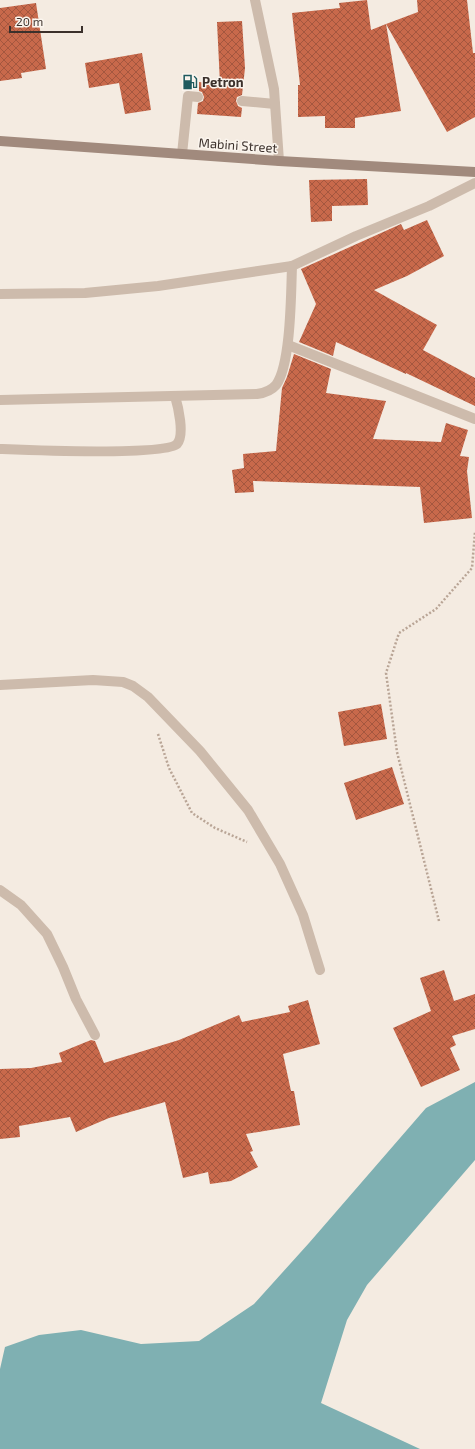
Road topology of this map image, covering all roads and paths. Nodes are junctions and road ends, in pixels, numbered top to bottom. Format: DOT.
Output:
graph roads {
  1 [pos="255,0"];
  2 [pos="198,97"];
  3 [pos="242,101"];
  4 [pos="275,104"];
  5 [pos="0,141"];
  6 [pos="182,154"];
  7 [pos="279,161"];
  8 [pos="475,172"];
  9 [pos="475,183"];
  10 [pos="292,266"];
  11 [pos="0,294"];
  12 [pos="288,345"];
  13 [pos="176,396"];
  14 [pos="0,400"];
  15 [pos="475,419"];
  16 [pos="0,449"];
  17 [pos="475,532"];
  18 [pos="0,685"];
  19 [pos="157,729"];
  20 [pos="251,844"];
  21 [pos="0,890"];
  22 [pos="439,921"];
  23 [pos="320,970"];
  24 [pos="95,1035"];
  1 -- 4 [label="street"];
  2 -- 6 [label="street"];
  3 -- 4 [label="street"];
  4 -- 7 [label="street"];
  5 -- 6 [label="main road, Mabini Street"];
  6 -- 7 [label="main road, Mabini Street"];
  7 -- 8 [label="main road, Mabini Street"];
  9 -- 10 [label="street"];
  10 -- 11 [label="street"];
  10 -- 12 [label="street"];
  12 -- 13 [label="street"];
  12 -- 15 [label="street"];
  13 -- 14 [label="street"];
  13 -- 16 [label="street"];
  17 -- 22 [label="path"];
  18 -- 23 [label="street"];
  19 -- 20 [label="path"];
  21 -- 24 [label="street"];
}
